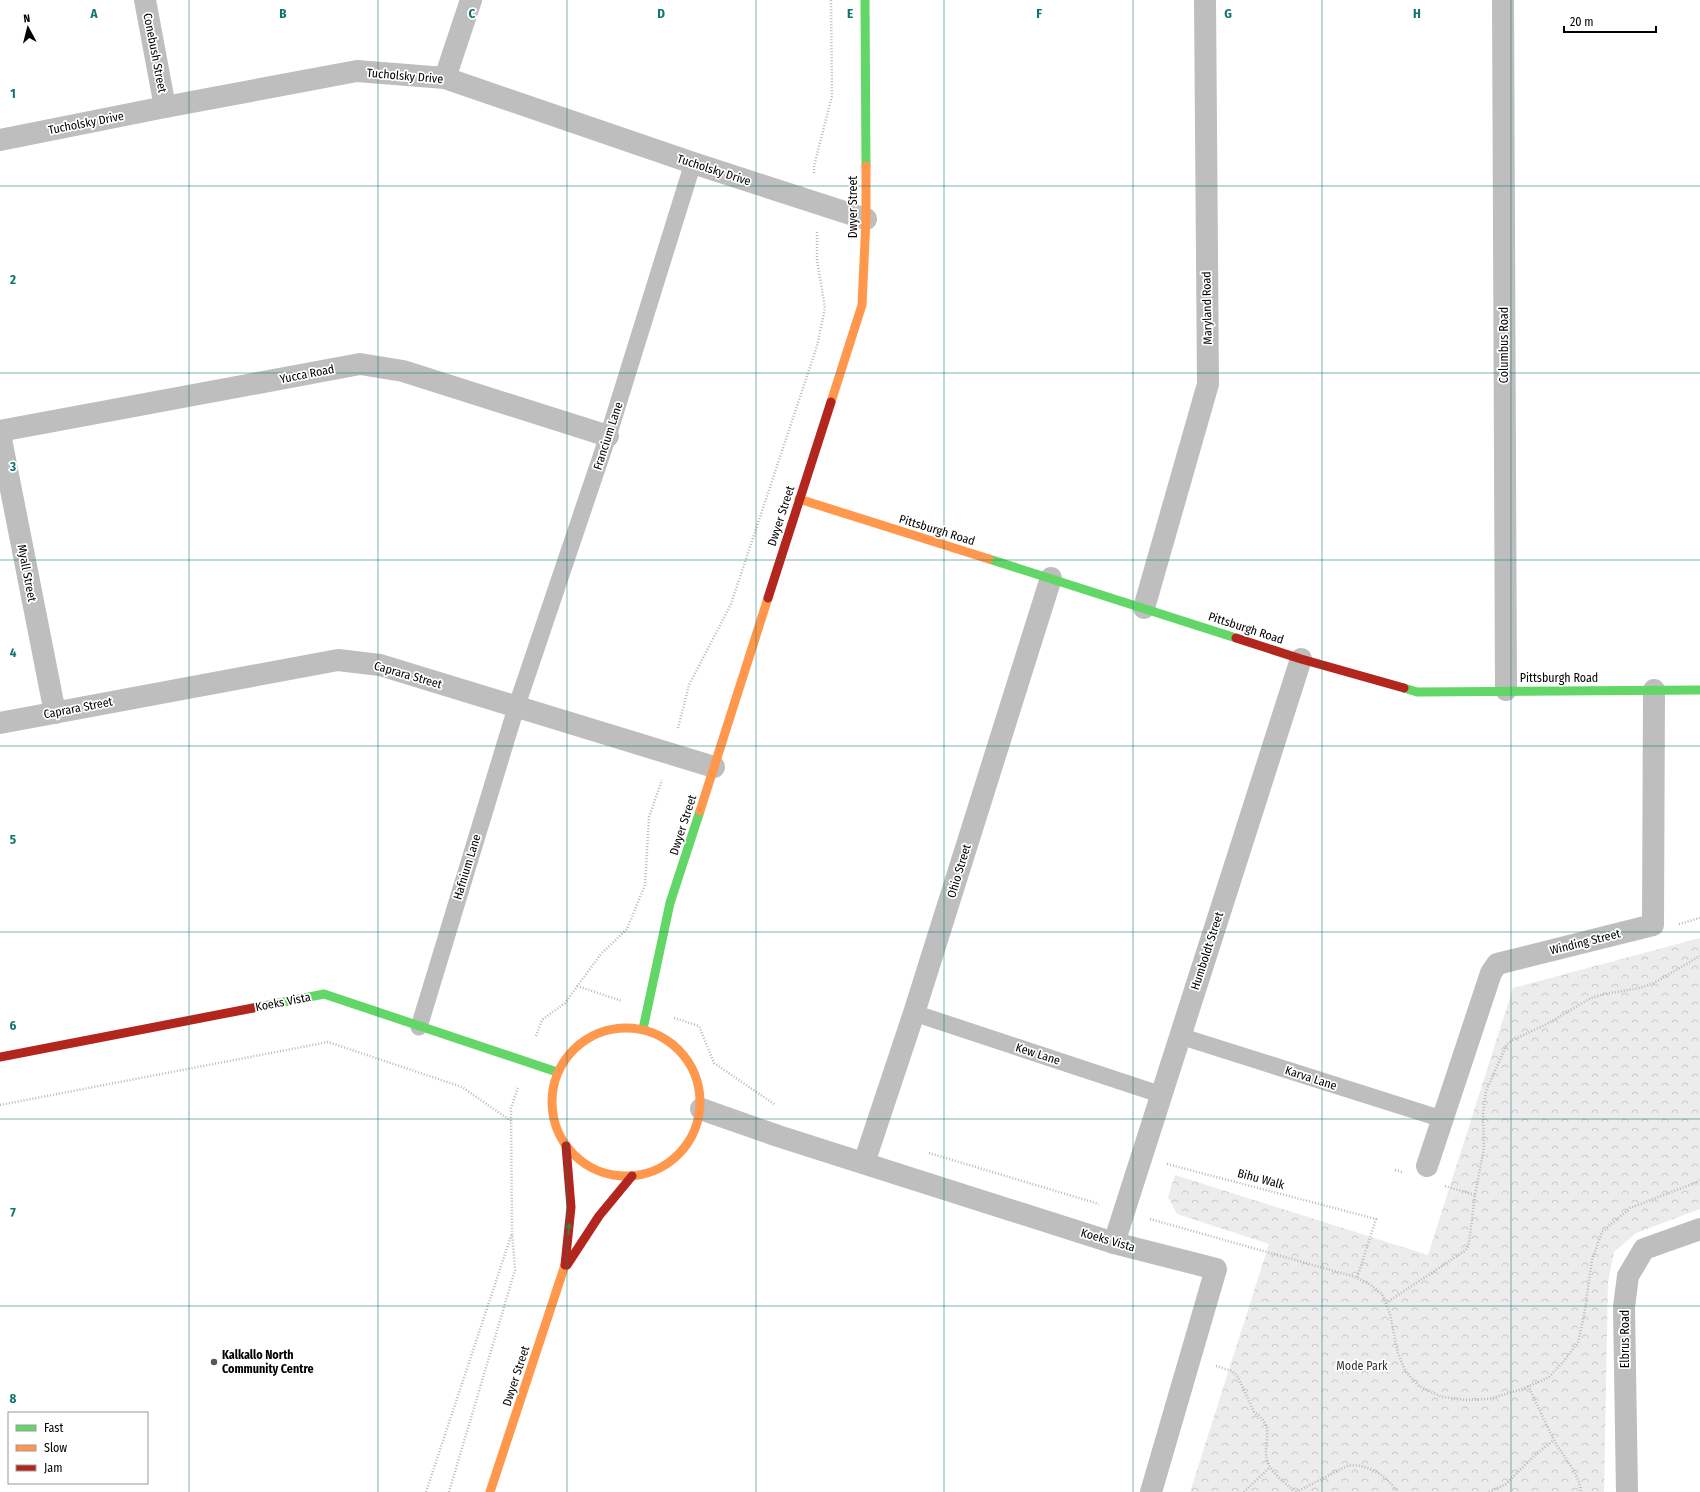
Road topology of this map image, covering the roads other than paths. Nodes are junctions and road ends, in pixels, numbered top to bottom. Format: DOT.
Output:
graph roads {
  1 [pos="145,0"];
  2 [pos="471,0"];
  3 [pos="865,0"];
  4 [pos="1204,0"];
  5 [pos="1503,0"];
  6 [pos="445,78"];
  7 [pos="165,107"];
  8 [pos="0,140"];
  9 [pos="693,163"];
  10 [pos="866,219"];
  11 [pos="0,431"];
  12 [pos="0,434"];
  13 [pos="608,436"];
  14 [pos="799,499"];
  15 [pos="1051,578"];
  16 [pos="1144,608"];
  17 [pos="1300,659"];
  18 [pos="1506,690"];
  19 [pos="1654,690"];
  20 [pos="1700,690"];
  21 [pos="516,708"];
  22 [pos="55,712"];
  23 [pos="0,723"];
  24 [pos="714,767"];
  25 [pos="914,1013"];
  26 [pos="419,1027"];
  27 [pos="643,1029"];
  28 [pos="1180,1036"];
  29 [pos="0,1057"];
  30 [pos="557,1072"];
  31 [pos="1162,1095"];
  32 [pos="701,1109"];
  33 [pos="1442,1119"];
  34 [pos="566,1146"];
  35 [pos="864,1163"];
  36 [pos="1427,1166"];
  37 [pos="632,1176"];
  38 [pos="1700,1229"];
  39 [pos="1114,1243"];
  40 [pos="565,1268"];
  41 [pos="490,1492"];
  42 [pos="1151,1492"];
  43 [pos="1627,1492"];
  1 -- 7 [label="street, Conebush Street"];
  2 -- 6 [label="street"];
  3 -- 10 [label="street, Dwyer Street"];
  4 -- 16 [label="street, Maryland Road"];
  5 -- 18 [label="street, Columbus Road"];
  6 -- 7 [label="street, Tucholsky Drive"];
  6 -- 9 [label="street, Tucholsky Drive"];
  7 -- 8 [label="street, Tucholsky Drive"];
  9 -- 10 [label="street, Tucholsky Drive"];
  9 -- 13 [label="lane, Francium Lane"];
  10 -- 14 [label="street, Dwyer Street"];
  11 -- 13 [label="street, Yucca Road"];
  12 -- 22 [label="street, Myall Street"];
  13 -- 21 [label="lane, Francium Lane"];
  14 -- 15 [label="street, Pittsburgh Road"];
  14 -- 24 [label="street, Dwyer Street"];
  15 -- 16 [label="street, Pittsburgh Road"];
  15 -- 25 [label="street, Ohio Street"];
  16 -- 17 [label="street, Pittsburgh Road"];
  17 -- 18 [label="street, Pittsburgh Road"];
  17 -- 28 [label="street, Humboldt Street"];
  18 -- 19 [label="street, Pittsburgh Road"];
  19 -- 20 [label="street, Pittsburgh Road"];
  19 -- 33 [label="street, Winding Street"];
  21 -- 22 [label="street, Caprara Street"];
  21 -- 24 [label="street, Caprara Street"];
  21 -- 26 [label="lane, Hafnium Lane"];
  22 -- 23 [label="street, Caprara Street"];
  24 -- 27 [label="street, Dwyer Street"];
  25 -- 31 [label="lane, Kew Lane"];
  25 -- 35 [label="street, Ohio Street"];
  26 -- 29 [label="street, Koeks Vista"];
  26 -- 30 [label="street, Koeks Vista"];
  27 -- 30 [label="street"];
  27 -- 32 [label="street"];
  28 -- 31 [label="street, Humboldt Street"];
  28 -- 33 [label="lane, Karva Lane"];
  30 -- 34 [label="street"];
  31 -- 39 [label="street, Humboldt Street"];
  32 -- 35 [label="street, Koeks Vista"];
  32 -- 37 [label="street"];
  33 -- 36 [label="street, Winding Street"];
  34 -- 37 [label="street"];
  40 -- 34 [label="street, Dwyer Street, one-way"];
  35 -- 39 [label="street, Koeks Vista"];
  37 -- 40 [label="street, Dwyer Street"];
  38 -- 43 [label="street, Elbrus Road"];
  39 -- 42 [label="street, Koeks Vista"];
  40 -- 41 [label="street, Dwyer Street"];
}
